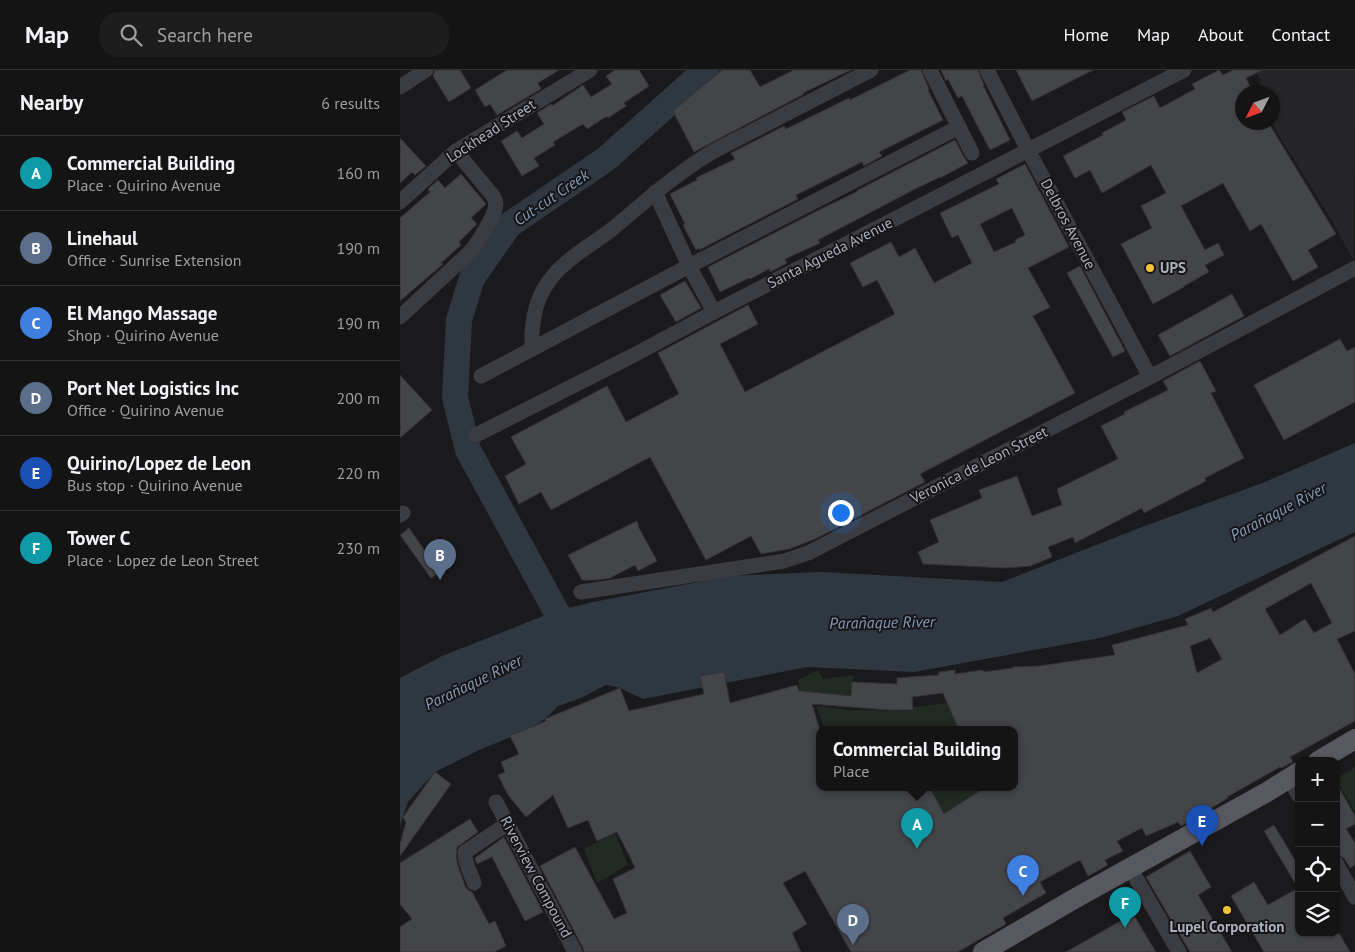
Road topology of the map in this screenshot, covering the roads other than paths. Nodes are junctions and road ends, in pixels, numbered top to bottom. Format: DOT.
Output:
graph roads {
  1 [pos="426,70"];
  2 [pos="590,70"];
  3 [pos="871,70"];
  4 [pos="930,70"];
  5 [pos="987,70"];
  6 [pos="1184,70"];
  7 [pos="400,87"];
  8 [pos="959,127"];
  9 [pos="1028,150"];
  10 [pos="456,151"];
  11 [pos="972,153"];
  12 [pos="655,192"];
  13 [pos="400,202"];
  14 [pos="689,266"];
  15 [pos="1355,268"];
  16 [pos="714,312"];
  17 [pos="400,317"];
  18 [pos="532,350"];
  19 [pos="481,376"];
  20 [pos="1150,377"];
  21 [pos="476,435"];
  22 [pos="581,592"];
  23 [pos="1355,739"];
  24 [pos="1325,757"];
  25 [pos="1294,775"];
  26 [pos="496,802"];
  27 [pos="508,824"];
  28 [pos="1130,868"];
  29 [pos="1340,870"];
  30 [pos="474,883"];
  31 [pos="1355,897"];
  32 [pos="576,952"];
  33 [pos="983,952"];
  34 [pos="1180,952"];
  1 -- 7 [label="street"];
  2 -- 10 [label="street, Lockhead Street"];
  3 -- 12 [label="street"];
  4 -- 8 [label="street"];
  5 -- 9 [label="street, Delbros Avenue"];
  6 -- 9 [label="street, Santa Agueda Avenue"];
  8 -- 11 [label="street"];
  8 -- 14 [label="street"];
  9 -- 16 [label="street, Santa Agueda Avenue"];
  9 -- 20 [label="street, Delbros Avenue"];
  10 -- 13 [label="street, Lockhead Street"];
  10 -- 17 [label="street"];
  12 -- 14 [label="street"];
  12 -- 18 [label="street"];
  14 -- 16 [label="street"];
  14 -- 18 [label="street"];
  15 -- 20 [label="street, Veronica de Leon Street"];
  16 -- 21 [label="street, Santa Agueda Avenue"];
  18 -- 19 [label="street"];
  20 -- 22 [label="street, Veronica de Leon Street"];
  23 -- 24 [label="main road"];
  25 -- 28 [label="main road"];
  26 -- 27 [label="street, Riverview Compound"];
  27 -- 30 [label="street"];
  27 -- 32 [label="street, Riverview Compound"];
  28 -- 33 [label="main road"];
  28 -- 34 [label="street"];
  29 -- 31 [label="street"];
}
